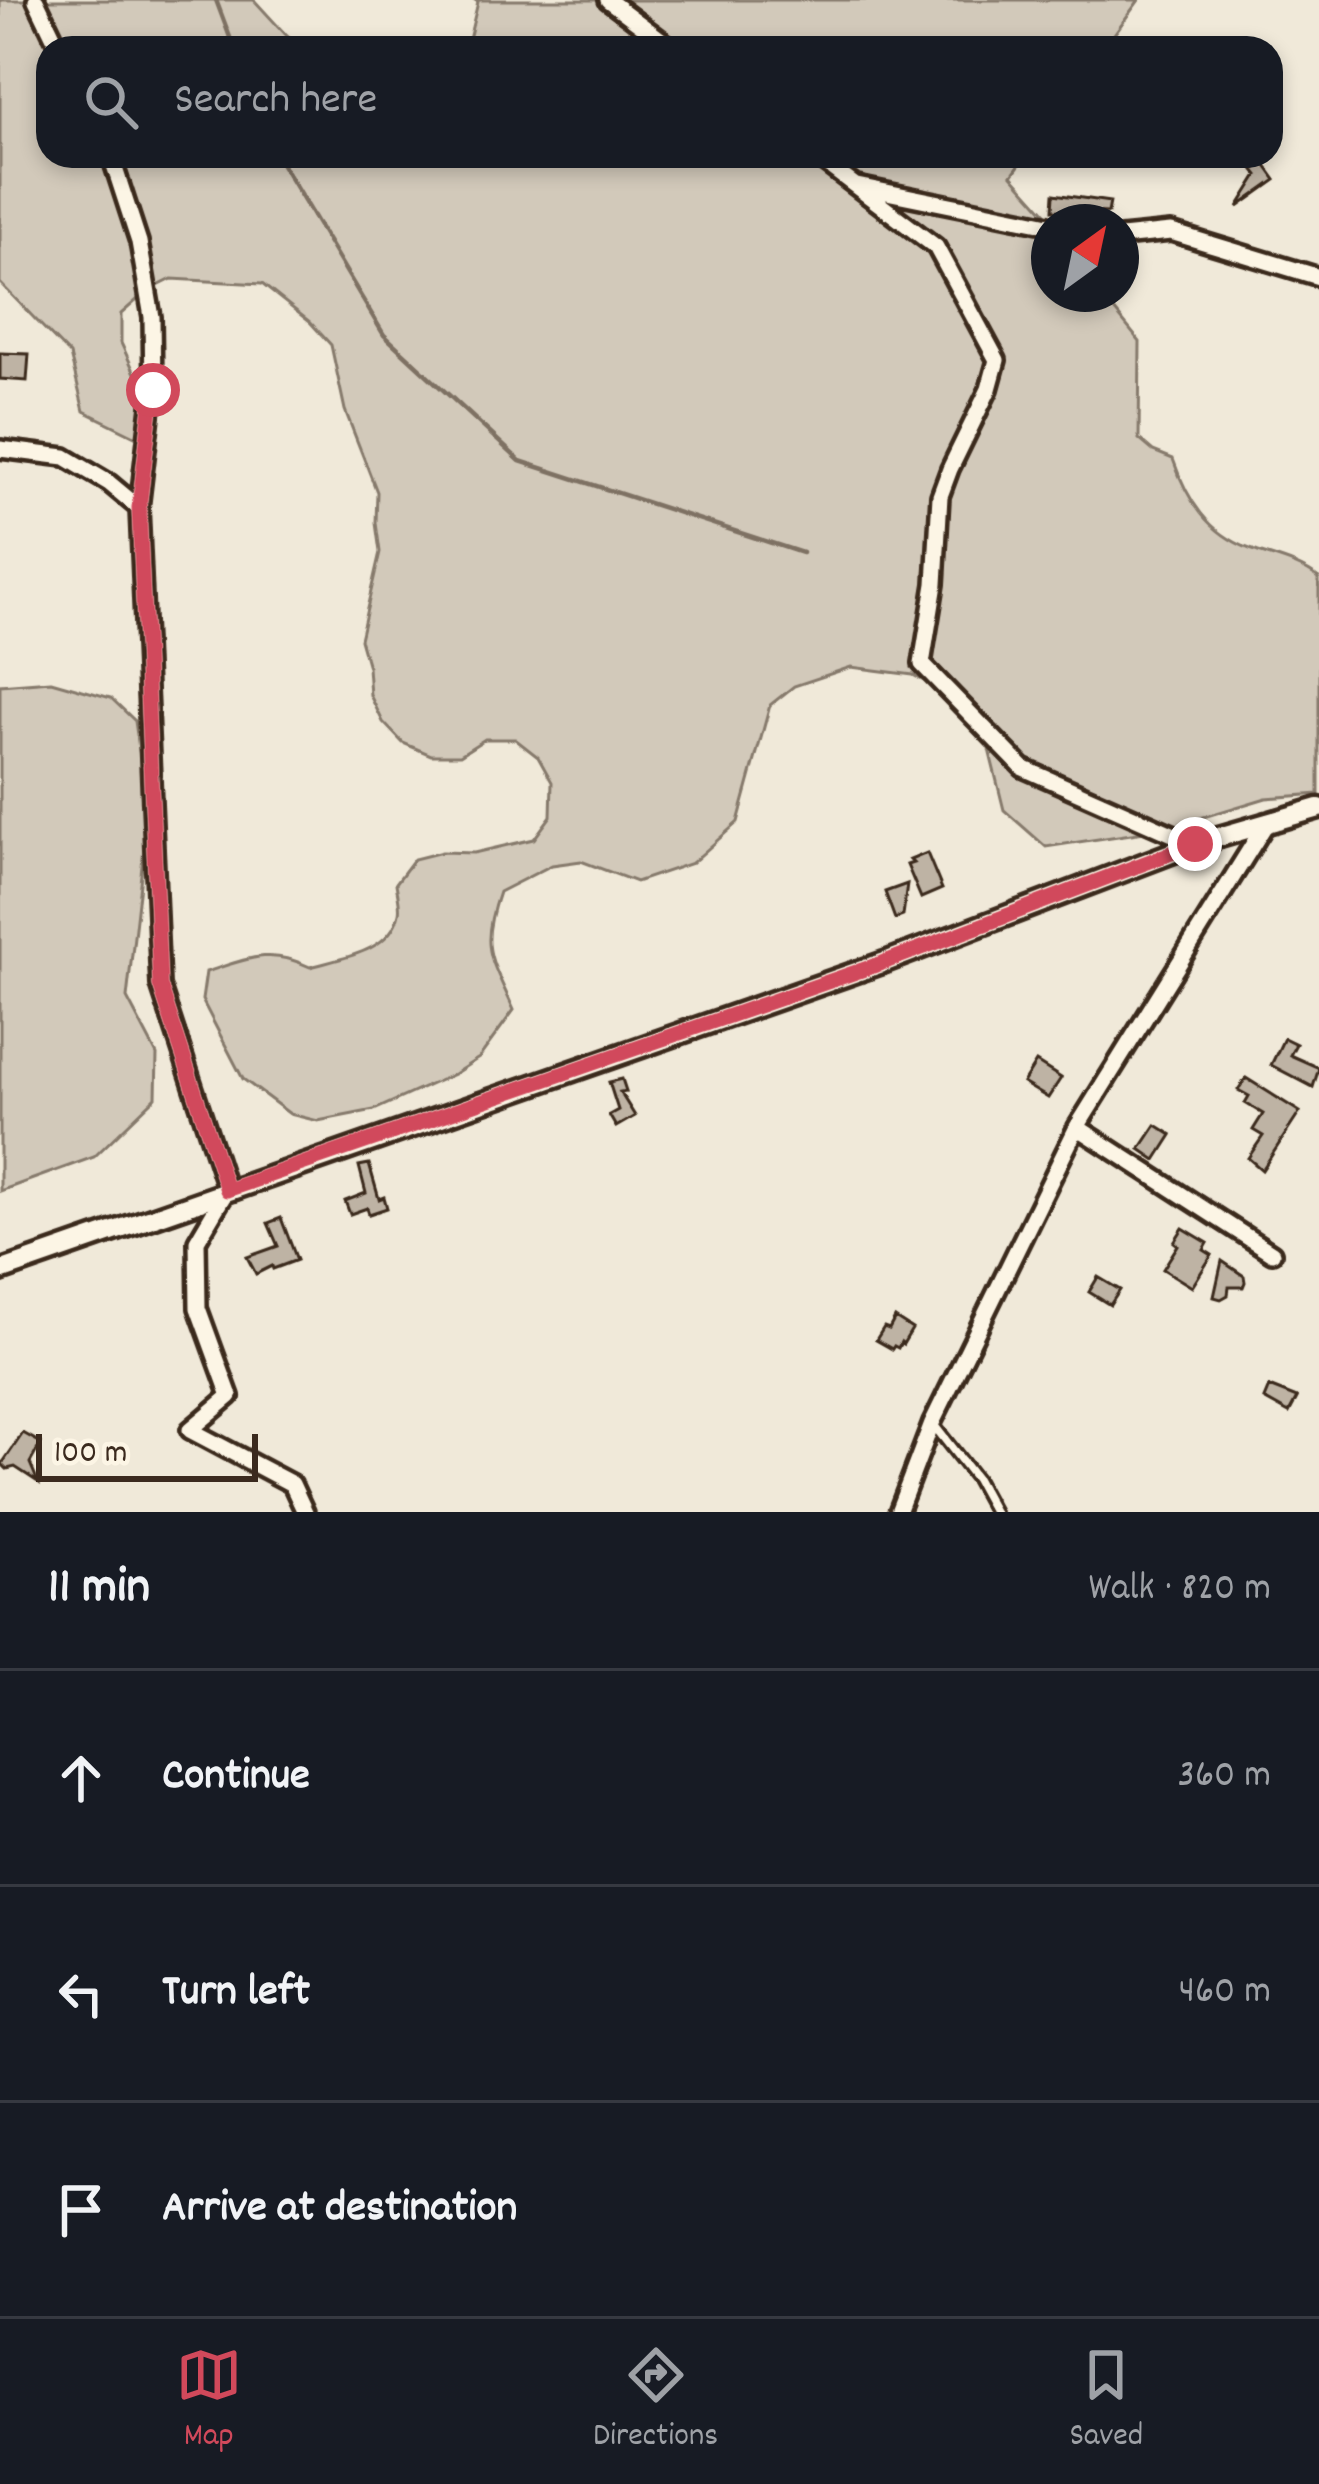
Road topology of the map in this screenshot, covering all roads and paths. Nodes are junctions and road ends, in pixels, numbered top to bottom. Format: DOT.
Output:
graph roads {
  1 [pos="36,0"];
  2 [pos="608,0"];
  3 [pos="53,36"];
  4 [pos="656,36"];
  5 [pos="117,168"];
  6 [pos="831,168"];
  7 [pos="854,186"];
  8 [pos="1031,221"];
  9 [pos="1139,235"];
  10 [pos="1319,277"];
  11 [pos="0,449"];
  12 [pos="139,508"];
  13 [pos="1319,808"];
  14 [pos="1267,822"];
  15 [pos="1195,844"];
  16 [pos="1077,1127"];
  17 [pos="227,1190"];
  18 [pos="1272,1253"];
  19 [pos="0,1271"];
  20 [pos="932,1424"];
  21 [pos="305,1512"];
  22 [pos="898,1512"];
  23 [pos="994,1512"];
  1 -- 3 [label="street"];
  2 -- 4 [label="street"];
  5 -- 12 [label="street"];
  6 -- 7 [label="street"];
  7 -- 8 [label="street"];
  7 -- 15 [label="street"];
  9 -- 10 [label="street"];
  11 -- 12 [label="street"];
  12 -- 17 [label="street"];
  13 -- 14 [label="street"];
  14 -- 15 [label="street"];
  14 -- 16 [label="street"];
  15 -- 17 [label="street"];
  16 -- 18 [label="street"];
  16 -- 20 [label="street"];
  17 -- 19 [label="street"];
  17 -- 21 [label="street"];
  20 -- 22 [label="street"];
  20 -- 23 [label="lane"];
}
